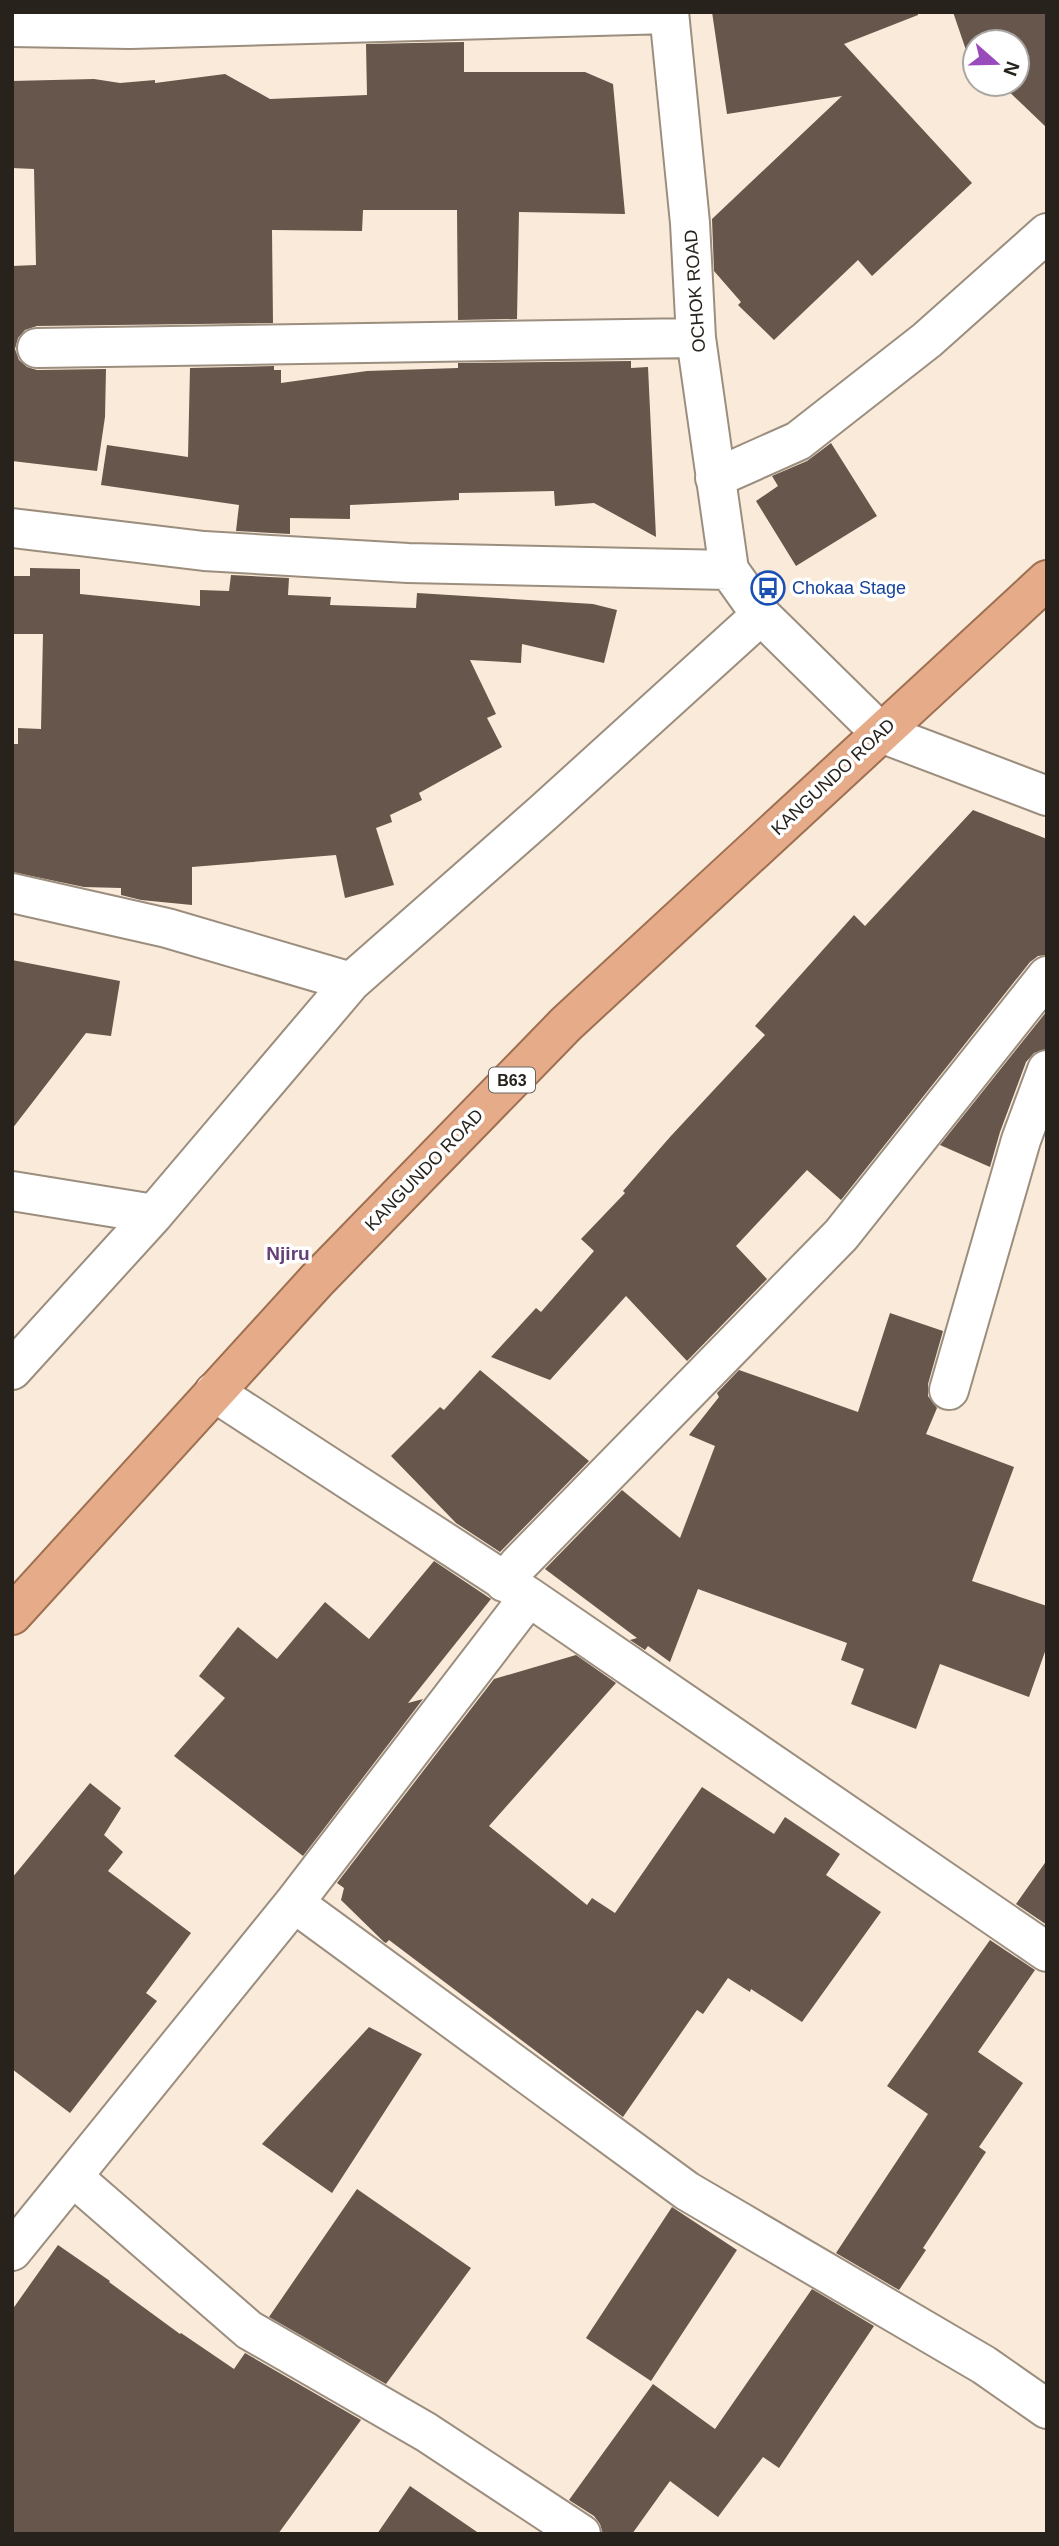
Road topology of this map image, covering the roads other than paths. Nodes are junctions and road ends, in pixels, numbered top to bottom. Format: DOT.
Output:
graph roads {
  1 [pos="669,13"];
  2 [pos="12,27"];
  3 [pos="1047,233"];
  4 [pos="696,338"];
  5 [pos="37,348"];
  6 [pos="715,478"];
  7 [pos="12,528"];
  8 [pos="729,570"];
  9 [pos="1047,580"];
  10 [pos="761,615"];
  11 [pos="881,733"];
  12 [pos="1047,796"];
  13 [pos="12,893"];
  14 [pos="1047,976"];
  15 [pos="351,982"];
  16 [pos="1047,1070"];
  17 [pos="12,1191"];
  18 [pos="154,1214"];
  19 [pos="12,1370"];
  20 [pos="949,1390"];
  21 [pos="214,1392"];
  22 [pos="517,1590"];
  23 [pos="12,1615"];
  24 [pos="294,1903"];
  25 [pos="1047,1952"];
  26 [pos="73,2177"];
  27 [pos="12,2251"];
  28 [pos="1047,2409"];
  29 [pos="581,2534"];
  1 -- 2 [label="street"];
  1 -- 4 [label="street, OCHOK ROAD"];
  3 -- 6 [label="street"];
  4 -- 5 [label="street"];
  4 -- 6 [label="street, OCHOK ROAD"];
  6 -- 8 [label="street, OCHOK ROAD"];
  7 -- 8 [label="street"];
  8 -- 10 [label="street"];
  9 -- 11 [label="highway, KANGUNDO ROAD / B63"];
  10 -- 11 [label="street"];
  10 -- 15 [label="street"];
  11 -- 12 [label="street"];
  11 -- 21 [label="highway, KANGUNDO ROAD / B63"];
  13 -- 15 [label="street"];
  14 -- 22 [label="street"];
  15 -- 18 [label="street"];
  16 -- 20 [label="street"];
  17 -- 18 [label="street"];
  18 -- 19 [label="street"];
  21 -- 22 [label="street"];
  21 -- 23 [label="highway, KANGUNDO ROAD / B63"];
  22 -- 24 [label="street"];
  22 -- 25 [label="street"];
  24 -- 26 [label="street"];
  24 -- 28 [label="street"];
  26 -- 27 [label="street"];
  26 -- 29 [label="street"];
}
